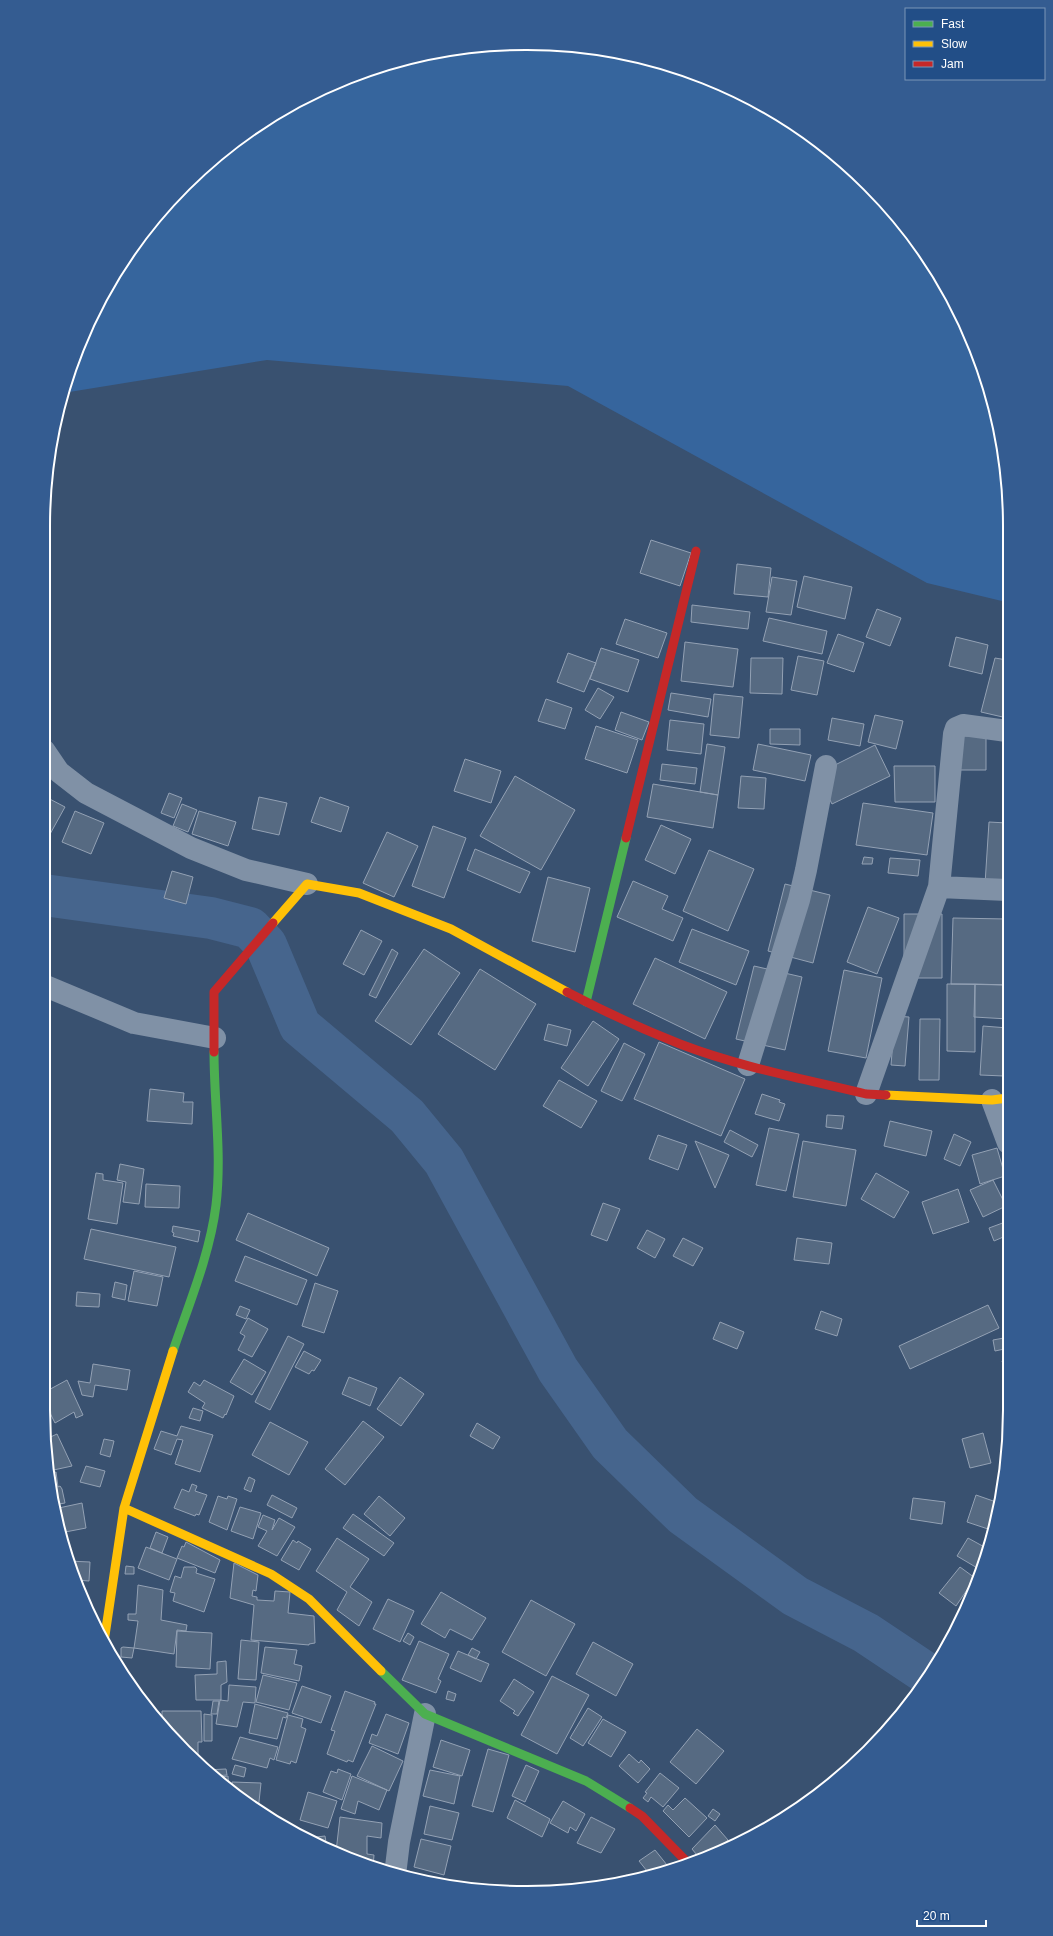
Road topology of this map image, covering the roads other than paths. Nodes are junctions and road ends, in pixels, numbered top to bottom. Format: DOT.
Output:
graph roads {
  1 [pos="696,551"];
  2 [pos="1003,730"];
  3 [pos="50,759"];
  4 [pos="826,766"];
  5 [pos="307,884"];
  6 [pos="939,887"];
  7 [pos="1003,890"];
  8 [pos="50,988"];
  9 [pos="586,1002"];
  10 [pos="215,1038"];
  11 [pos="748,1066"];
  12 [pos="866,1094"];
  13 [pos="1000,1099"];
  14 [pos="1003,1116"];
  15 [pos="124,1508"];
  16 [pos="105,1632"];
  17 [pos="425,1714"];
  18 [pos="684,1859"];
  19 [pos="397,1868"];
  1 -- 9 [label="street"];
  2 -- 6 [label="street"];
  3 -- 5 [label="street"];
  4 -- 11 [label="street"];
  5 -- 9 [label="street"];
  5 -- 10 [label="street"];
  6 -- 7 [label="street"];
  6 -- 12 [label="street"];
  8 -- 10 [label="street"];
  9 -- 11 [label="street"];
  10 -- 15 [label="street"];
  11 -- 12 [label="street"];
  12 -- 13 [label="street"];
  13 -- 14 [label="street"];
  15 -- 16 [label="street"];
  15 -- 17 [label="street"];
  17 -- 18 [label="street"];
  17 -- 19 [label="street"];
}
